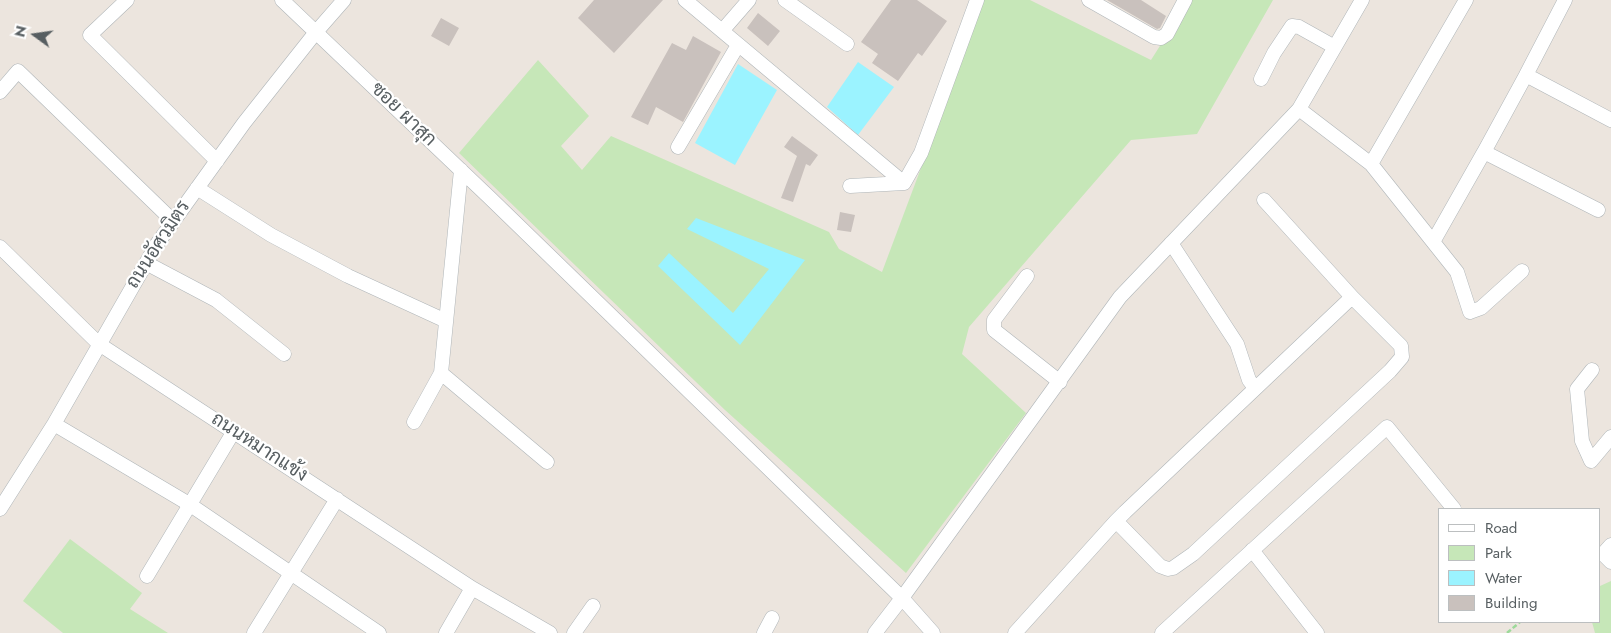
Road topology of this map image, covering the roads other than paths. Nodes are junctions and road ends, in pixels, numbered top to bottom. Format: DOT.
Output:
graph roads {
  1 [pos="127,0"];
  2 [pos="282,0"];
  3 [pos="344,0"];
  4 [pos="685,0"];
  5 [pos="749,0"];
  6 [pos="785,0"];
  7 [pos="978,0"];
  8 [pos="1090,0"];
  9 [pos="1185,0"];
  10 [pos="1362,0"];
  11 [pos="1466,0"];
  12 [pos="1565,0"];
  13 [pos="722,31"];
  14 [pos="316,32"];
  15 [pos="847,44"];
  16 [pos="738,45"];
  17 [pos="1334,46"];
  18 [pos="1526,74"];
  19 [pos="1261,79"];
  20 [pos="0,92"];
  21 [pos="1299,109"];
  22 [pos="1611,120"];
  23 [pos="678,148"];
  24 [pos="1484,152"];
  25 [pos="217,161"];
  26 [pos="1371,164"];
  27 [pos="462,170"];
  28 [pos="904,183"];
  29 [pos="850,186"];
  30 [pos="197,188"];
  31 [pos="1264,200"];
  32 [pos="1598,210"];
  33 [pos="173,221"];
  34 [pos="1433,242"];
  35 [pos="1171,244"];
  36 [pos="1,252"];
  37 [pos="146,263"];
  38 [pos="1522,271"];
  39 [pos="1027,276"];
  40 [pos="1352,297"];
  41 [pos="446,321"];
  42 [pos="99,344"];
  43 [pos="284,354"];
  44 [pos="1592,370"];
  45 [pos="441,373"];
  46 [pos="1060,382"];
  47 [pos="1255,388"];
  48 [pos="414,422"];
  49 [pos="54,424"];
  50 [pos="234,431"];
  51 [pos="1611,437"];
  52 [pos="546,462"];
  53 [pos="337,499"];
  54 [pos="189,504"];
  55 [pos="1453,508"];
  56 [pos="0,509"];
  57 [pos="1116,521"];
  58 [pos="1611,545"];
  59 [pos="1252,550"];
  60 [pos="1611,562"];
  61 [pos="291,574"];
  62 [pos="147,576"];
  63 [pos="472,588"];
  64 [pos="902,598"];
  65 [pos="593,606"];
  66 [pos="772,618"];
  67 [pos="575,632"];
  68 [pos="254,633"];
  69 [pos="379,633"];
  70 [pos="446,633"];
  71 [pos="550,633"];
  72 [pos="764,633"];
  73 [pos="875,633"];
  74 [pos="933,633"];
  75 [pos="1015,633"];
  76 [pos="1162,633"];
  77 [pos="1318,633"];
  1 -- 25 [label="street"];
  2 -- 14 [label="street, ซอย ผาสุก"];
  3 -- 14 [label="street, ถนนอัศวมิตร"];
  4 -- 13 [label="street"];
  5 -- 13 [label="street"];
  6 -- 15 [label="street"];
  7 -- 28 [label="street"];
  8 -- 9 [label="street"];
  10 -- 17 [label="street"];
  11 -- 26 [label="street"];
  12 -- 18 [label="street"];
  13 -- 16 [label="street"];
  14 -- 25 [label="street, ถนนอัศวมิตร"];
  14 -- 27 [label="street, ซอย ผาสุก"];
  16 -- 23 [label="street"];
  16 -- 28 [label="street"];
  17 -- 19 [label="street"];
  17 -- 21 [label="street"];
  18 -- 22 [label="street"];
  18 -- 24 [label="street"];
  20 -- 33 [label="street"];
  21 -- 26 [label="street"];
  21 -- 35 [label="street"];
  24 -- 32 [label="street"];
  24 -- 34 [label="street"];
  25 -- 30 [label="street, ถนนอัศวมิตร"];
  26 -- 34 [label="street"];
  27 -- 41 [label="street"];
  27 -- 64 [label="street, ซอย ผาสุก"];
  28 -- 29 [label="street"];
  30 -- 33 [label="street, ถนนอัศวมิตร"];
  30 -- 41 [label="street"];
  31 -- 40 [label="street"];
  33 -- 37 [label="street, ถนนอัศวมิตร"];
  34 -- 38 [label="street"];
  35 -- 46 [label="street"];
  35 -- 47 [label="street"];
  36 -- 42 [label="street, ถนนหมากแข้ง"];
  37 -- 42 [label="street, ถนนอัศวมิตร"];
  37 -- 43 [label="street"];
  39 -- 46 [label="street"];
  40 -- 47 [label="street"];
  40 -- 57 [label="street"];
  41 -- 45 [label="street"];
  42 -- 49 [label="street, ถนนอัศวมิตร"];
  42 -- 50 [label="street, ถนนหมากแข้ง"];
  44 -- 51 [label="street"];
  45 -- 48 [label="street"];
  45 -- 52 [label="street"];
  46 -- 64 [label="street"];
  47 -- 57 [label="street"];
  49 -- 54 [label="street"];
  49 -- 56 [label="street, ถนนอัศวมิตร"];
  50 -- 53 [label="street, ถนนหมากแข้ง"];
  50 -- 54 [label="street"];
  53 -- 61 [label="street"];
  53 -- 63 [label="street, ถนนหมากแข้ง"];
  54 -- 61 [label="street"];
  54 -- 62 [label="street"];
  55 -- 59 [label="street"];
  57 -- 75 [label="street"];
  58 -- 60 [label="street"];
  59 -- 76 [label="street"];
  59 -- 77 [label="street"];
  61 -- 68 [label="street"];
  61 -- 69 [label="street"];
  63 -- 70 [label="street"];
  63 -- 71 [label="street, ถนนหมากแข้ง"];
  64 -- 73 [label="street"];
  64 -- 74 [label="street, ซอย ผาสุก"];
  65 -- 67 [label="street"];
  66 -- 72 [label="street"];
}
